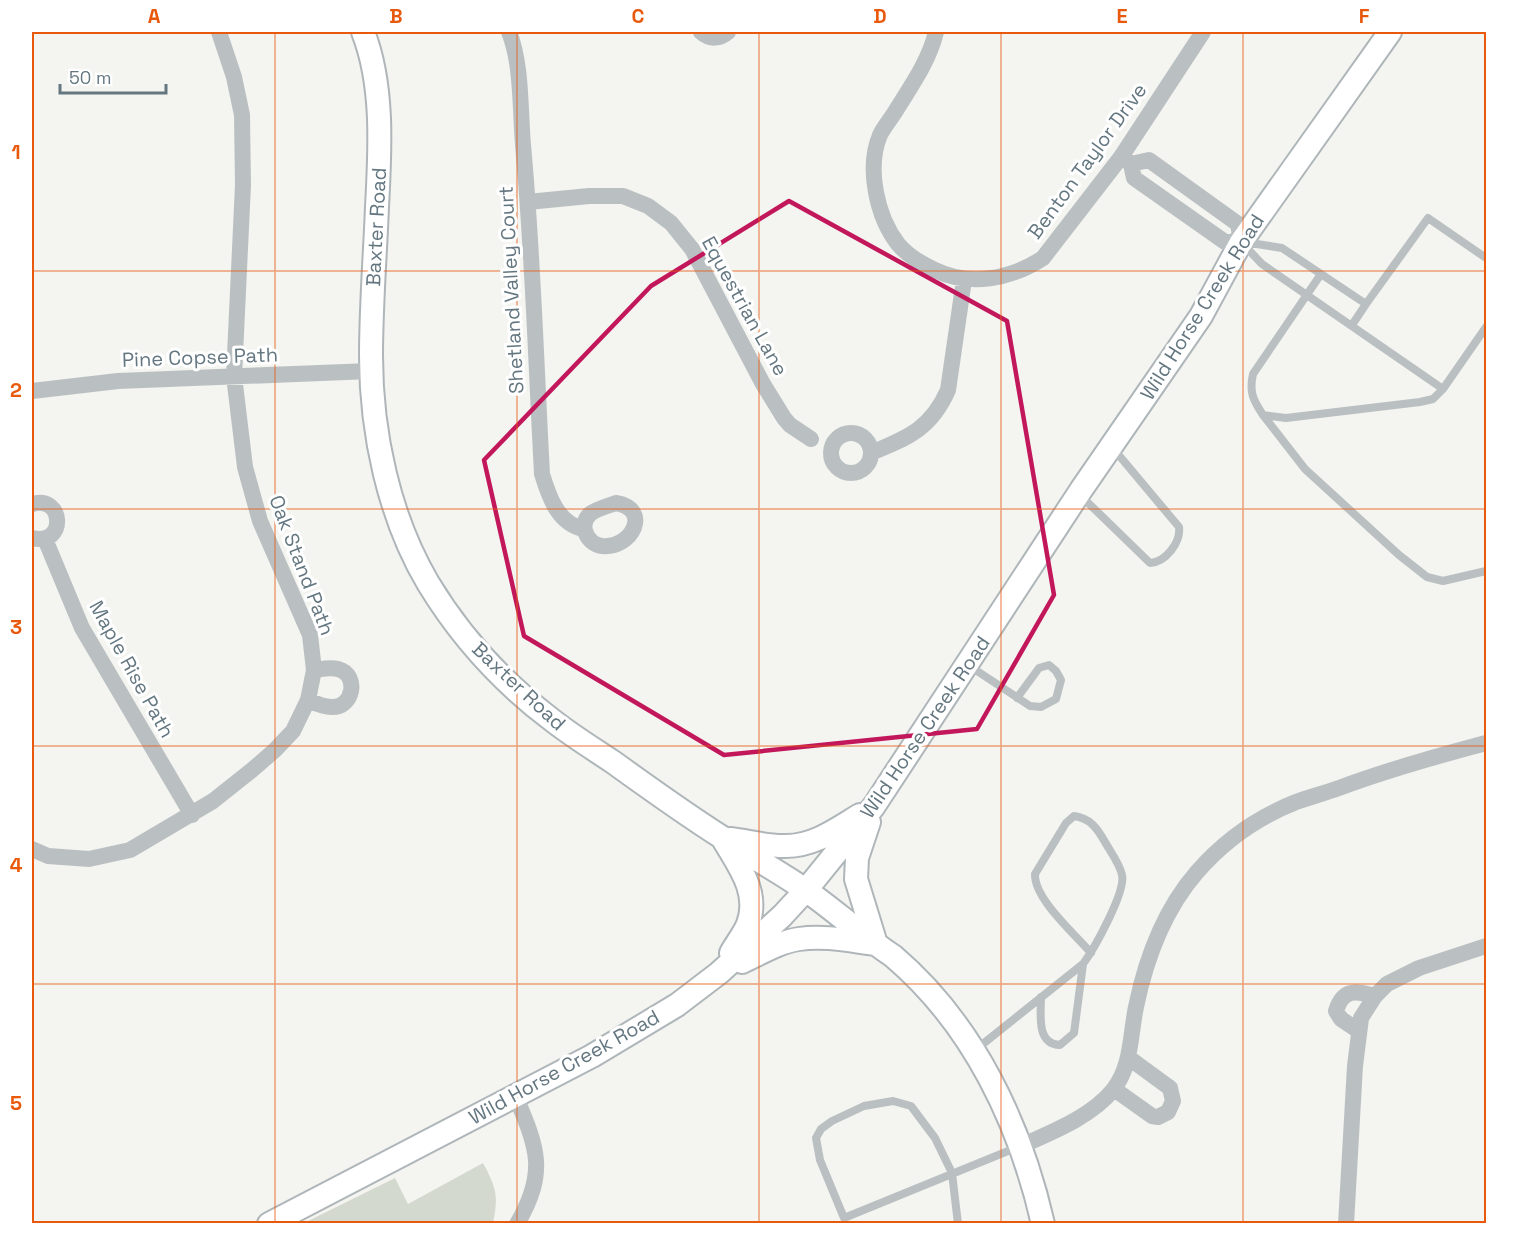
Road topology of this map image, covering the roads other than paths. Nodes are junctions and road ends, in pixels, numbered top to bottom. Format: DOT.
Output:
graph roads {
  1 [pos="219,32"];
  2 [pos="363,32"];
  3 [pos="509,32"];
  4 [pos="701,32"];
  5 [pos="728,32"];
  6 [pos="936,32"];
  7 [pos="1203,32"];
  8 [pos="1390,32"];
  9 [pos="1126,160"];
  10 [pos="528,202"];
  11 [pos="1241,242"];
  12 [pos="1486,258"];
  13 [pos="1321,274"];
  14 [pos="964,279"];
  15 [pos="1306,295"];
  16 [pos="1366,304"];
  17 [pos="1352,325"];
  18 [pos="1486,327"];
  19 [pos="371,371"];
  20 [pos="234,376"];
  21 [pos="1443,389"];
  22 [pos="32,391"];
  23 [pos="1263,415"];
  24 [pos="820,443"];
  25 [pos="1111,446"];
  26 [pos="871,453"];
  27 [pos="1079,494"];
  28 [pos="32,504"];
  29 [pos="584,529"];
  30 [pos="38,538"];
  31 [pos="1486,571"];
  32 [pos="968,665"];
  33 [pos="314,670"];
  34 [pos="1017,698"];
  35 [pos="308,700"];
  36 [pos="1486,743"];
  37 [pos="874,806"];
  38 [pos="192,815"];
  39 [pos="722,838"];
  40 [pos="32,849"];
  41 [pos="806,890"];
  42 [pos="876,944"];
  43 [pos="1486,946"];
  44 [pos="1091,953"];
  45 [pos="1083,964"];
  46 [pos="719,973"];
  47 [pos="1375,996"];
  48 [pos="1041,997"];
  49 [pos="1359,1031"];
  50 [pos="974,1051"];
  51 [pos="1128,1058"];
  52 [pos="1114,1089"];
  53 [pos="515,1095"];
  54 [pos="1021,1146"];
  55 [pos="952,1173"];
  56 [pos="845,1221"];
  57 [pos="269,1224"];
  58 [pos="517,1224"];
  59 [pos="958,1224"];
  60 [pos="1042,1224"];
  61 [pos="1346,1224"];
  1 -- 20 [label="street, Oak Stand Path"];
  2 -- 19 [label="main road, Baxter Road"];
  3 -- 10 [label="street, Shetland Valley Court"];
  4 -- 5 [label="street"];
  6 -- 14 [label="street, Benton Taylor Drive"];
  7 -- 9 [label="street, Benton Taylor Drive"];
  8 -- 11 [label="main road, Wild Horse Creek Road"];
  9 -- 11 [label="street"];
  9 -- 11 [label="street"];
  9 -- 14 [label="street, Benton Taylor Drive"];
  10 -- 24 [label="street, Equestrian Lane"];
  10 -- 29 [label="street, Shetland Valley Court"];
  11 -- 13 [label="lane"];
  11 -- 15 [label="lane"];
  11 -- 25 [label="main road, Wild Horse Creek Road"];
  12 -- 16 [label="lane"];
  13 -- 15 [label="lane"];
  13 -- 16 [label="lane"];
  14 -- 26 [label="street"];
  15 -- 17 [label="lane"];
  15 -- 23 [label="lane"];
  16 -- 17 [label="lane"];
  17 -- 21 [label="lane"];
  18 -- 21 [label="lane"];
  19 -- 20 [label="street, Pine Copse Path"];
  19 -- 39 [label="main road, Baxter Road"];
  20 -- 22 [label="street, Pine Copse Path"];
  20 -- 33 [label="street, Oak Stand Path"];
  21 -- 23 [label="lane"];
  23 -- 31 [label="lane"];
  24 -- 26 [label="street"];
  24 -- 26 [label="street"];
  25 -- 27 [label="main road, Wild Horse Creek Road"];
  25 -- 27 [label="lane"];
  27 -- 32 [label="main road, Wild Horse Creek Road"];
  28 -- 30 [label="street, Maple Rise Path"];
  30 -- 38 [label="street, Maple Rise Path"];
  32 -- 34 [label="lane"];
  32 -- 37 [label="main road, Wild Horse Creek Road"];
  33 -- 35 [label="street, Oak Stand Path"];
  33 -- 35 [label="street"];
  34 -- 34 [label="lane"];
  35 -- 38 [label="street, Oak Stand Path"];
  36 -- 51 [label="street"];
  37 -- 39 [label="main road"];
  37 -- 41 [label="main road, Wild Horse Creek Road"];
  37 -- 42 [label="main road"];
  38 -- 40 [label="street, Oak Stand Path"];
  39 -- 41 [label="main road, Baxter Road"];
  39 -- 46 [label="main road"];
  41 -- 42 [label="main road, Baxter Road"];
  41 -- 46 [label="main road, Wild Horse Creek Road"];
  42 -- 46 [label="main road"];
  42 -- 50 [label="main road, Baxter Road"];
  43 -- 47 [label="street"];
  44 -- 44 [label="lane"];
  44 -- 45 [label="lane"];
  45 -- 48 [label="lane"];
  45 -- 48 [label="lane"];
  46 -- 53 [label="main road, Wild Horse Creek Road"];
  47 -- 49 [label="street"];
  47 -- 49 [label="street"];
  48 -- 50 [label="lane"];
  49 -- 61 [label="street"];
  50 -- 54 [label="main road, Baxter Road"];
  51 -- 52 [label="street"];
  51 -- 52 [label="street"];
  52 -- 54 [label="street"];
  53 -- 57 [label="main road, Wild Horse Creek Road"];
  53 -- 58 [label="street"];
  54 -- 55 [label="lane"];
  54 -- 60 [label="main road, Baxter Road"];
  55 -- 56 [label="lane"];
  55 -- 56 [label="lane"];
  55 -- 59 [label="lane"];
}
